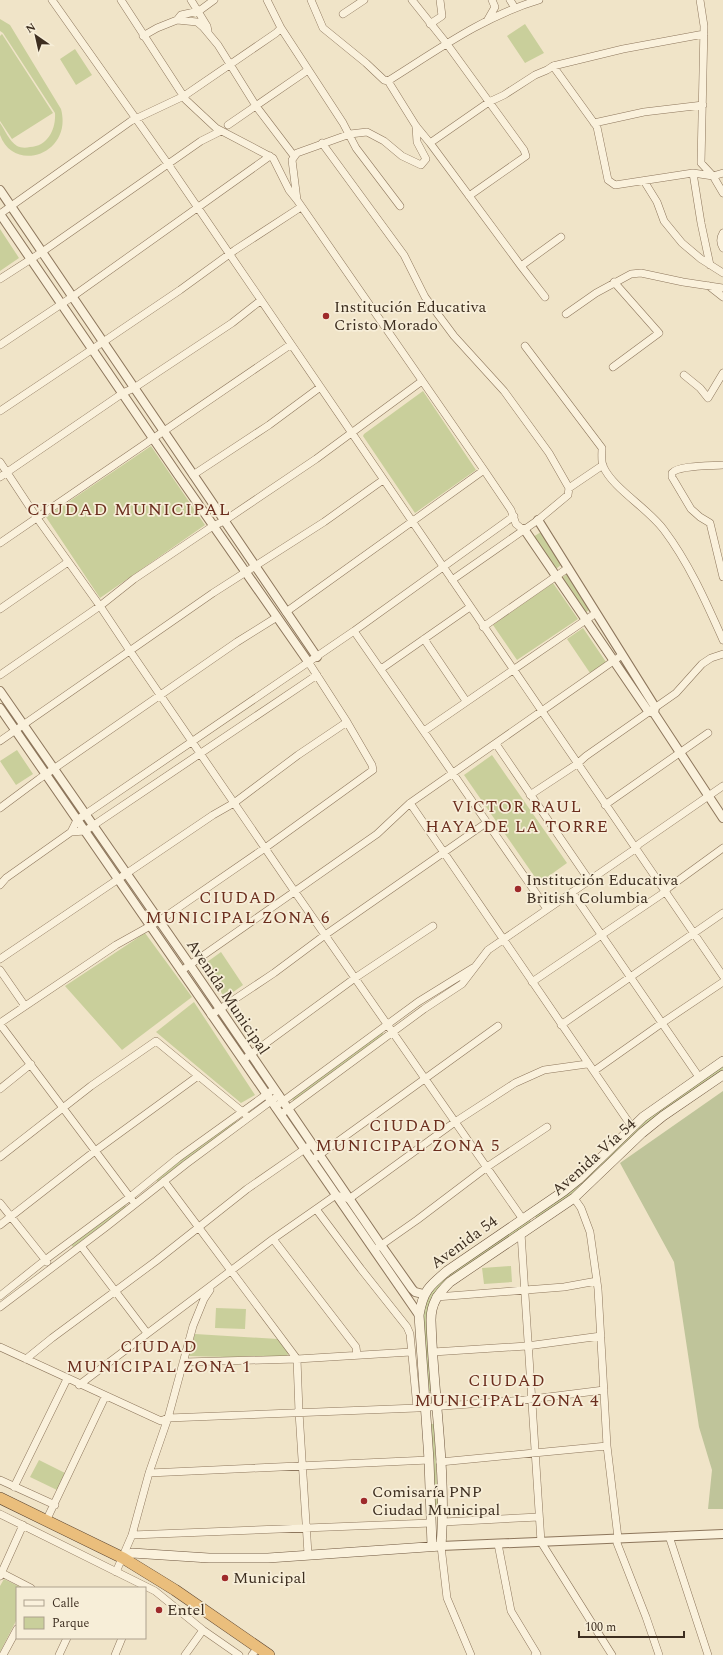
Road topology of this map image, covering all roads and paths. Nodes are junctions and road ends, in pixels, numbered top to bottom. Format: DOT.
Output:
graph roads {
  1 [pos="52,0"];
  2 [pos="121,0"];
  3 [pos="191,0"];
  4 [pos="267,0"];
  5 [pos="311,0"];
  6 [pos="364,0"];
  7 [pos="412,0"];
  8 [pos="440,0"];
  9 [pos="492,0"];
  10 [pos="510,0"];
  11 [pos="539,0"];
  12 [pos="700,0"];
  13 [pos="211,1"];
  14 [pos="515,8"];
  15 [pos="199,11"];
  16 [pos="343,14"];
  17 [pos="178,20"];
  18 [pos="487,21"];
  19 [pos="430,24"];
  20 [pos="281,28"];
  21 [pos="208,33"];
  22 [pos="704,34"];
  23 [pos="143,36"];
  24 [pos="447,44"];
  25 [pos="229,65"];
  26 [pos="553,66"];
  27 [pos="308,70"];
  28 [pos="388,81"];
  29 [pos="184,96"];
  30 [pos="489,102"];
  31 [pos="703,105"];
  32 [pos="256,106"];
  33 [pos="135,120"];
  34 [pos="594,123"];
  35 [pos="228,124"];
  36 [pos="416,126"];
  37 [pos="220,131"];
  38 [pos="350,134"];
  39 [pos="430,143"];
  40 [pos="322,144"];
  41 [pos="270,156"];
  42 [pos="294,156"];
  43 [pos="168,164"];
  44 [pos="723,172"];
  45 [pos="693,173"];
  46 [pos="713,176"];
  47 [pos="644,181"];
  48 [pos="0,190"];
  49 [pos="723,193"];
  50 [pos="469,196"];
  51 [pos="299,203"];
  52 [pos="11,206"];
  53 [pos="400,206"];
  54 [pos="197,209"];
  55 [pos="0,214"];
  56 [pos="723,233"];
  57 [pos="562,237"];
  58 [pos="723,248"];
  59 [pos="42,252"];
  60 [pos="229,255"];
  61 [pos="30,259"];
  62 [pos="710,265"];
  63 [pos="520,266"];
  64 [pos="723,273"];
  65 [pos="0,279"];
  66 [pos="614,282"];
  67 [pos="708,286"];
  68 [pos="723,288"];
  69 [pos="72,297"];
  70 [pos="545,297"];
  71 [pos="723,297"];
  72 [pos="260,301"];
  73 [pos="61,303"];
  74 [pos="566,314"];
  75 [pos="103,342"];
  76 [pos="0,345"];
  77 [pos="290,345"];
  78 [pos="525,346"];
  79 [pos="92,348"];
  80 [pos="613,367"];
  81 [pos="723,373"];
  82 [pos="684,375"];
  83 [pos="422,382"];
  84 [pos="134,388"];
  85 [pos="319,388"];
  86 [pos="123,393"];
  87 [pos="0,410"];
  88 [pos="163,432"];
  89 [pos="352,434"];
  90 [pos="154,439"];
  91 [pos="0,462"];
  92 [pos="603,465"];
  93 [pos="723,465"];
  94 [pos="484,470"];
  95 [pos="7,472"];
  96 [pos="193,475"];
  97 [pos="0,477"];
  98 [pos="383,480"];
  99 [pos="569,488"];
  100 [pos="514,516"];
  101 [pos="37,518"];
  102 [pos="538,520"];
  103 [pos="224,521"];
  104 [pos="412,522"];
  105 [pos="213,526"];
  106 [pos="524,529"];
  107 [pos="0,543"];
  108 [pos="68,562"];
  109 [pos="255,567"];
  110 [pos="443,568"];
  111 [pos="568,568"];
  112 [pos="245,572"];
  113 [pos="556,576"];
  114 [pos="723,577"];
  115 [pos="452,580"];
  116 [pos="100,606"];
  117 [pos="470,607"];
  118 [pos="0,609"];
  119 [pos="286,612"];
  120 [pos="596,613"];
  121 [pos="277,617"];
  122 [pos="586,620"];
  123 [pos="483,627"];
  124 [pos="354,632"];
  125 [pos="424,639"];
  126 [pos="723,640"];
  127 [pos="130,651"];
  128 [pos="723,654"];
  129 [pos="622,655"];
  130 [pos="317,657"];
  131 [pos="614,662"];
  132 [pos="309,663"];
  133 [pos="381,669"];
  134 [pos="512,669"];
  135 [pos="0,675"];
  136 [pos="317,676"];
  137 [pos="0,691"];
  138 [pos="160,696"];
  139 [pos="466,701"];
  140 [pos="0,708"];
  141 [pos="652,710"];
  142 [pos="542,713"];
  143 [pos="347,722"];
  144 [pos="23,724"];
  145 [pos="15,730"];
  146 [pos="424,731"];
  147 [pos="708,733"];
  148 [pos="0,741"];
  149 [pos="192,742"];
  150 [pos="496,744"];
  151 [pos="680,752"];
  152 [pos="200,754"];
  153 [pos="577,764"];
  154 [pos="54,769"];
  155 [pos="46,774"];
  156 [pos="453,774"];
  157 [pos="723,786"];
  158 [pos="530,795"];
  159 [pos="708,796"];
  160 [pos="234,803"];
  161 [pos="410,803"];
  162 [pos="605,804"];
  163 [pos="0,808"];
  164 [pos="86,814"];
  165 [pos="723,818"];
  166 [pos="77,820"];
  167 [pos="486,823"];
  168 [pos="94,826"];
  169 [pos="85,831"];
  170 [pos="71,832"];
  171 [pos="265,848"];
  172 [pos="723,848"];
  173 [pos="635,849"];
  174 [pos="444,853"];
  175 [pos="126,874"];
  176 [pos="3,879"];
  177 [pos="119,880"];
  178 [pos="589,880"];
  179 [pos="0,885"];
  180 [pos="295,892"];
  181 [pos="572,892"];
  182 [pos="665,892"];
  183 [pos="547,909"];
  184 [pos="723,913"];
  185 [pos="159,921"];
  186 [pos="150,926"];
  187 [pos="433,926"];
  188 [pos="694,933"];
  189 [pos="602,934"];
  190 [pos="325,935"];
  191 [pos="502,940"];
  192 [pos="0,960"];
  193 [pos="190,965"];
  194 [pos="476,965"];
  195 [pos="0,970"];
  196 [pos="181,971"];
  197 [pos="723,976"];
  198 [pos="630,977"];
  199 [pos="355,978"];
  200 [pos="532,982"];
  201 [pos="723,982"];
  202 [pos="25,1006"];
  203 [pos="219,1009"];
  204 [pos="211,1015"];
  205 [pos="662,1023"];
  206 [pos="0,1024"];
  207 [pos="388,1024"];
  208 [pos="561,1025"];
  209 [pos="498,1026"];
  210 [pos="394,1033"];
  211 [pos="250,1055"];
  212 [pos="242,1060"];
  213 [pos="723,1061"];
  214 [pos="31,1064"];
  215 [pos="587,1064"];
  216 [pos="594,1071"];
  217 [pos="723,1075"];
  218 [pos="198,1076"];
  219 [pos="425,1078"];
  220 [pos="699,1078"];
  221 [pos="0,1088"];
  222 [pos="279,1095"];
  223 [pos="271,1101"];
  224 [pos="63,1107"];
  225 [pos="288,1109"];
  226 [pos="243,1112"];
  227 [pos="280,1115"];
  228 [pos="250,1118"];
  229 [pos="455,1122"];
  230 [pos="547,1127"];
  231 [pos="632,1127"];
  232 [pos="312,1144"];
  233 [pos="304,1149"];
  234 [pos="95,1151"];
  235 [pos="320,1155"];
  236 [pos="0,1157"];
  237 [pos="312,1160"];
  238 [pos="487,1166"];
  239 [pos="164,1181"];
  240 [pos="336,1195"];
  241 [pos="130,1197"];
  242 [pos="574,1198"];
  243 [pos="349,1199"];
  244 [pos="0,1203"];
  245 [pos="135,1204"];
  246 [pos="316,1209"];
  247 [pos="11,1217"];
  248 [pos="522,1218"];
  249 [pos="0,1225"];
  250 [pos="199,1227"];
  251 [pos="521,1233"];
  252 [pos="273,1239"];
  253 [pos="381,1245"];
  254 [pos="81,1246"];
  255 [pos="373,1251"];
  256 [pos="45,1260"];
  257 [pos="51,1267"];
  258 [pos="232,1271"];
  259 [pos="597,1281"];
  260 [pos="213,1286"];
  261 [pos="524,1290"];
  262 [pos="115,1292"];
  263 [pos="423,1294"];
  264 [pos="0,1296"];
  265 [pos="436,1297"];
  266 [pos="0,1307"];
  267 [pos="419,1315"];
  268 [pos="147,1333"];
  269 [pos="601,1336"];
  270 [pos="527,1346"];
  271 [pos="0,1347"];
  272 [pos="411,1352"];
  273 [pos="434,1352"];
  274 [pos="357,1355"];
  275 [pos="26,1359"];
  276 [pos="297,1359"];
  277 [pos="184,1362"];
  278 [pos="67,1379"];
  279 [pos="80,1385"];
  280 [pos="604,1390"];
  281 [pos="105,1397"];
  282 [pos="531,1399"];
  283 [pos="437,1406"];
  284 [pos="421,1408"];
  285 [pos="299,1412"];
  286 [pos="168,1418"];
  287 [pos="607,1446"];
  288 [pos="536,1453"];
  289 [pos="429,1460"];
  290 [pos="440,1462"];
  291 [pos="302,1466"];
  292 [pos="149,1473"];
  293 [pos="0,1480"];
  294 [pos="14,1487"];
  295 [pos="0,1498"];
  296 [pos="55,1505"];
  297 [pos="0,1514"];
  298 [pos="539,1517"];
  299 [pos="46,1521"];
  300 [pos="443,1522"];
  301 [pos="431,1523"];
  302 [pos="23,1525"];
  303 [pos="306,1529"];
  304 [pos="723,1534"];
  305 [pos="132,1535"];
  306 [pos="669,1536"];
  307 [pos="618,1538"];
  308 [pos="541,1542"];
  309 [pos="498,1544"];
  310 [pos="436,1546"];
  311 [pos="308,1554"];
  312 [pos="123,1558"];
  313 [pos="116,1572"];
  314 [pos="1,1574"];
  315 [pos="153,1577"];
  316 [pos="29,1587"];
  317 [pos="141,1587"];
  318 [pos="146,1590"];
  319 [pos="203,1630"];
  320 [pos="16,1631"];
  321 [pos="67,1639"];
  322 [pos="122,1639"];
  323 [pos="255,1651"];
  324 [pos="4,1655"];
  325 [pos="59,1655"];
  326 [pos="114,1655"];
  327 [pos="185,1655"];
  328 [pos="239,1655"];
  329 [pos="269,1655"];
  330 [pos="471,1655"];
  331 [pos="536,1655"];
  332 [pos="612,1655"];
  333 [pos="659,1655"];
  334 [pos="708,1655"];
  1 -- 33 [label="street"];
  2 -- 23 [label="street"];
  3 -- 15 [label="street"];
  4 -- 20 [label="street"];
  5 -- 28 [label="street"];
  6 -- 16 [label="street"];
  7 -- 19 [label="street"];
  8 -- 19 [label="street"];
  9 -- 18 [label="street"];
  10 -- 14 [label="street"];
  11 -- 14 [label="street"];
  12 -- 22 [label="street"];
  13 -- 15 [label="street"];
  14 -- 18 [label="street"];
  15 -- 17 [label="street"];
  15 -- 21 [label="street"];
  17 -- 21 [label="street"];
  17 -- 23 [label="street"];
  18 -- 24 [label="street"];
  19 -- 24 [label="street"];
  20 -- 25 [label="street"];
  20 -- 27 [label="street"];
  21 -- 25 [label="street"];
  22 -- 26 [label="street"];
  22 -- 31 [label="street"];
  23 -- 29 [label="street"];
  24 -- 28 [label="street"];
  24 -- 30 [label="street"];
  25 -- 29 [label="street"];
  25 -- 32 [label="street"];
  26 -- 30 [label="street"];
  26 -- 34 [label="street"];
  27 -- 32 [label="street"];
  27 -- 38 [label="street"];
  28 -- 36 [label="street"];
  29 -- 33 [label="street"];
  29 -- 37 [label="street"];
  30 -- 39 [label="street"];
  30 -- 50 [label="street"];
  31 -- 34 [label="street"];
  31 -- 46 [label="street"];
  32 -- 35 [label="street"];
  32 -- 42 [label="street"];
  33 -- 43 [label="street"];
  33 -- 52 [label="street"];
  34 -- 47 [label="street"];
  36 -- 38 [label="street"];
  36 -- 39 [label="street"];
  37 -- 41 [label="street"];
  37 -- 43 [label="street"];
  38 -- 40 [label="street"];
  38 -- 53 [label="street"];
  39 -- 50 [label="street"];
  40 -- 42 [label="street"];
  40 -- 99 [label="street"];
  41 -- 51 [label="street"];
  41 -- 54 [label="street"];
  42 -- 51 [label="street"];
  43 -- 54 [label="street"];
  43 -- 59 [label="street"];
  44 -- 46 [label="street"];
  45 -- 46 [label="street"];
  45 -- 47 [label="street"];
  45 -- 62 [label="street"];
  46 -- 49 [label="street"];
  47 -- 62 [label="street"];
  48 -- 52 [label="street"];
  50 -- 63 [label="street"];
  51 -- 60 [label="street"];
  51 -- 83 [label="street"];
  52 -- 55 [label="street"];
  52 -- 59 [label="street"];
  54 -- 60 [label="street"];
  54 -- 69 [label="street"];
  55 -- 61 [label="street"];
  56 -- 58 [label="street"];
  57 -- 63 [label="street"];
  59 -- 61 [label="street"];
  59 -- 69 [label="street"];
  60 -- 72 [label="street"];
  60 -- 75 [label="street"];
  61 -- 65 [label="street"];
  61 -- 73 [label="street"];
  62 -- 64 [label="street"];
  63 -- 70 [label="street"];
  66 -- 67 [label="street"];
  66 -- 74 [label="street"];
  66 -- 80 [label="street"];
  67 -- 68 [label="street"];
  67 -- 71 [label="street"];
  69 -- 73 [label="street"];
  69 -- 75 [label="street"];
  72 -- 77 [label="street"];
  72 -- 84 [label="street"];
  73 -- 76 [label="street"];
  73 -- 79 [label="street"];
  75 -- 79 [label="street"];
  75 -- 84 [label="street"];
  77 -- 85 [label="street"];
  77 -- 88 [label="street"];
  78 -- 92 [label="street"];
  79 -- 86 [label="street"];
  79 -- 87 [label="street"];
  81 -- 82 [label="street"];
  83 -- 89 [label="street"];
  83 -- 94 [label="street"];
  84 -- 86 [label="street"];
  84 -- 88 [label="street"];
  85 -- 89 [label="street"];
  85 -- 96 [label="street"];
  86 -- 90 [label="street"];
  86 -- 95 [label="street"];
  88 -- 90 [label="street"];
  88 -- 96 [label="street"];
  89 -- 98 [label="street"];
  89 -- 103 [label="street"];
  90 -- 101 [label="street"];
  90 -- 105 [label="street"];
  91 -- 95 [label="street"];
  92 -- 99 [label="street"];
  92 -- 126 [label="street"];
  93 -- 114 [label="street"];
  94 -- 100 [label="street"];
  94 -- 104 [label="street"];
  95 -- 97 [label="street"];
  95 -- 101 [label="street"];
  96 -- 103 [label="street"];
  98 -- 104 [label="street"];
  98 -- 109 [label="street"];
  99 -- 102 [label="street"];
  100 -- 106 [label="street"];
  100 -- 110 [label="street"];
  101 -- 107 [label="street"];
  101 -- 108 [label="street"];
  102 -- 106 [label="street"];
  102 -- 111 [label="street"];
  103 -- 105 [label="street"];
  103 -- 109 [label="street"];
  104 -- 110 [label="street"];
  104 -- 119 [label="street"];
  105 -- 112 [label="street"];
  105 -- 116 [label="street"];
  106 -- 113 [label="street"];
  106 -- 115 [label="street"];
  108 -- 116 [label="street"];
  108 -- 118 [label="street"];
  109 -- 112 [label="street"];
  109 -- 119 [label="street"];
  110 -- 115 [label="street"];
  110 -- 124 [label="street"];
  111 -- 113 [label="street"];
  111 -- 120 [label="street"];
  112 -- 121 [label="street"];
  112 -- 127 [label="street"];
  113 -- 122 [label="street"];
  113 -- 123 [label="street"];
  115 -- 117 [label="street"];
  116 -- 127 [label="street"];
  116 -- 135 [label="street"];
  117 -- 123 [label="street"];
  117 -- 125 [label="street"];
  119 -- 130 [label="street"];
  120 -- 122 [label="street"];
  120 -- 129 [label="street"];
  121 -- 132 [label="street"];
  121 -- 138 [label="street"];
  122 -- 131 [label="street"];
  122 -- 134 [label="street"];
  123 -- 134 [label="street"];
  124 -- 130 [label="street"];
  124 -- 133 [label="street"];
  125 -- 133 [label="street"];
  125 -- 139 [label="street"];
  127 -- 138 [label="street"];
  127 -- 144 [label="street"];
  128 -- 141 [label="street"];
  129 -- 131 [label="street"];
  129 -- 141 [label="street"];
  130 -- 132 [label="street"];
  131 -- 141 [label="street"];
  131 -- 142 [label="street"];
  132 -- 136 [label="street"];
  132 -- 149 [label="street"];
  133 -- 146 [label="street"];
  134 -- 139 [label="street"];
  134 -- 142 [label="street"];
  136 -- 143 [label="street"];
  136 -- 152 [label="street"];
  137 -- 144 [label="street, Avenida Municipal"];
  138 -- 149 [label="street"];
  138 -- 154 [label="street"];
  139 -- 146 [label="street"];
  140 -- 145 [label="street, Avenida Municipal"];
  141 -- 151 [label="street"];
  141 -- 153 [label="street"];
  142 -- 150 [label="street"];
  142 -- 153 [label="street"];
  143 -- 160 [label="street"];
  143 -- 171 [label="street"];
  144 -- 145 [label="street"];
  144 -- 154 [label="street, Avenida Municipal"];
  145 -- 148 [label="street"];
  145 -- 155 [label="street, Avenida Municipal"];
  146 -- 156 [label="street"];
  147 -- 151 [label="street"];
  149 -- 152 [label="street"];
  149 -- 164 [label="street"];
  150 -- 156 [label="street"];
  150 -- 158 [label="street"];
  151 -- 159 [label="street"];
  151 -- 162 [label="street"];
  152 -- 160 [label="street"];
  152 -- 168 [label="street"];
  153 -- 158 [label="street"];
  153 -- 162 [label="street"];
  154 -- 155 [label="street"];
  154 -- 164 [label="street, Avenida Municipal"];
  155 -- 163 [label="street"];
  155 -- 166 [label="street, Avenida Municipal"];
  156 -- 161 [label="street"];
  156 -- 167 [label="street"];
  157 -- 159 [label="street"];
  158 -- 178 [label="street"];
  159 -- 165 [label="street"];
  159 -- 173 [label="street"];
  160 -- 171 [label="street"];
  160 -- 175 [label="street"];
  161 -- 174 [label="street"];
  161 -- 180 [label="street"];
  162 -- 173 [label="street"];
  164 -- 166 [label="street"];
  164 -- 168 [label="street, Avenida Municipal"];
  166 -- 169 [label="street, Avenida Municipal"];
  166 -- 170 [label="street"];
  167 -- 174 [label="street"];
  167 -- 183 [label="street"];
  168 -- 169 [label="street"];
  168 -- 175 [label="street, Avenida Municipal"];
  169 -- 170 [label="street"];
  169 -- 177 [label="street, Avenida Municipal"];
  170 -- 176 [label="street"];
  171 -- 180 [label="street"];
  171 -- 185 [label="street"];
  172 -- 182 [label="street"];
  173 -- 178 [label="street"];
  173 -- 182 [label="street"];
  174 -- 190 [label="street"];
  174 -- 191 [label="street"];
  175 -- 177 [label="street"];
  175 -- 185 [label="street, Avenida Municipal"];
  176 -- 179 [label="street"];
  177 -- 186 [label="street, Avenida Municipal"];
  177 -- 192 [label="street"];
  178 -- 181 [label="street"];
  180 -- 190 [label="street"];
  180 -- 193 [label="street"];
  181 -- 183 [label="street"];
  181 -- 189 [label="street"];
  182 -- 188 [label="street"];
  182 -- 189 [label="street"];
  183 -- 191 [label="street"];
  184 -- 188 [label="street"];
  185 -- 186 [label="street"];
  185 -- 193 [label="street, Avenida Municipal"];
  186 -- 196 [label="street, Avenida Municipal"];
  186 -- 202 [label="street"];
  187 -- 199 [label="street"];
  188 -- 197 [label="street"];
  188 -- 198 [label="street"];
  189 -- 198 [label="street"];
  189 -- 200 [label="street"];
  190 -- 199 [label="street"];
  190 -- 203 [label="street"];
  191 -- 194 [label="street"];
  191 -- 200 [label="street"];
  193 -- 196 [label="street"];
  193 -- 203 [label="street, Avenida Municipal"];
  194 -- 207 [label="street"];
  194 -- 210 [label="street"];
  195 -- 202 [label="street"];
  196 -- 204 [label="street, Avenida Municipal"];
  198 -- 205 [label="street"];
  198 -- 208 [label="street"];
  199 -- 207 [label="street"];
  199 -- 211 [label="street"];
  200 -- 208 [label="street"];
  201 -- 205 [label="street"];
  202 -- 206 [label="street"];
  203 -- 204 [label="street"];
  203 -- 211 [label="street, Avenida Municipal"];
  204 -- 212 [label="street, Avenida Municipal"];
  205 -- 216 [label="street"];
  205 -- 220 [label="street"];
  206 -- 214 [label="street"];
  207 -- 210 [label="street"];
  207 -- 222 [label="street"];
  208 -- 215 [label="street"];
  209 -- 219 [label="street"];
  210 -- 219 [label="street"];
  210 -- 225 [label="street"];
  211 -- 212 [label="street"];
  211 -- 222 [label="street, Avenida Municipal"];
  212 -- 223 [label="street, Avenida Municipal"];
  213 -- 220 [label="main road, Avenida 54"];
  214 -- 221 [label="street"];
  214 -- 224 [label="street"];
  215 -- 216 [label="street"];
  215 -- 229 [label="street"];
  216 -- 231 [label="street"];
  217 -- 242 [label="main road, Avenida Vía 54"];
  218 -- 224 [label="street"];
  218 -- 226 [label="street"];
  218 -- 234 [label="street"];
  219 -- 229 [label="street"];
  219 -- 235 [label="street"];
  220 -- 231 [label="main road, Avenida 54"];
  222 -- 223 [label="street"];
  222 -- 223 [label="street"];
  222 -- 225 [label="street, Avenida Municipal"];
  223 -- 226 [label="street"];
  223 -- 227 [label="street, Avenida Municipal"];
  223 -- 228 [label="street"];
  224 -- 234 [label="street"];
  224 -- 236 [label="street"];
  225 -- 227 [label="street"];
  225 -- 232 [label="street, Avenida Municipal"];
  226 -- 228 [label="street"];
  226 -- 241 [label="street"];
  227 -- 233 [label="street, Avenida Municipal"];
  228 -- 239 [label="street"];
  229 -- 238 [label="street"];
  229 -- 243 [label="street"];
  230 -- 238 [label="street"];
  231 -- 248 [label="main road, Avenida 54"];
  232 -- 233 [label="street"];
  232 -- 235 [label="street, Avenida Municipal"];
  233 -- 237 [label="street, Avenida Municipal"];
  233 -- 250 [label="street"];
  234 -- 241 [label="street"];
  234 -- 247 [label="street"];
  235 -- 237 [label="street"];
  235 -- 243 [label="street, Avenida Municipal"];
  237 -- 240 [label="street, Avenida Municipal"];
  238 -- 248 [label="street"];
  238 -- 253 [label="street"];
  239 -- 245 [label="street"];
  239 -- 250 [label="street"];
  240 -- 243 [label="street"];
  240 -- 246 [label="street"];
  240 -- 255 [label="street, Avenida Municipal"];
  241 -- 245 [label="street"];
  241 -- 256 [label="street"];
  242 -- 251 [label="main road, Avenida Vía 54"];
  242 -- 259 [label="street"];
  243 -- 253 [label="street, Avenida Municipal"];
  244 -- 247 [label="street"];
  245 -- 254 [label="street"];
  246 -- 252 [label="street"];
  246 -- 272 [label="street"];
  247 -- 249 [label="street"];
  247 -- 256 [label="street"];
  248 -- 263 [label="main road, Avenida 54"];
  250 -- 258 [label="street"];
  250 -- 262 [label="street"];
  251 -- 261 [label="street"];
  251 -- 265 [label="main road, Avenida Vía 54"];
  252 -- 258 [label="street"];
  252 -- 274 [label="street"];
  253 -- 255 [label="street"];
  253 -- 263 [label="street, Avenida Municipal"];
  254 -- 257 [label="street"];
  254 -- 262 [label="street"];
  255 -- 267 [label="street, Avenida Municipal"];
  256 -- 257 [label="street"];
  256 -- 264 [label="street"];
  257 -- 266 [label="street"];
  258 -- 260 [label="street"];
  258 -- 276 [label="street"];
  259 -- 261 [label="street"];
  259 -- 269 [label="street"];
  260 -- 268 [label="street"];
  260 -- 277 [label="street"];
  261 -- 265 [label="street"];
  261 -- 270 [label="street"];
  262 -- 268 [label="street"];
  262 -- 275 [label="street"];
  263 -- 267 [label="main road"];
  265 -- 273 [label="main road, Avenida Vía 54"];
  267 -- 284 [label="main road"];
  268 -- 279 [label="street"];
  269 -- 270 [label="street"];
  269 -- 280 [label="street"];
  270 -- 273 [label="street"];
  270 -- 282 [label="street"];
  271 -- 275 [label="street"];
  272 -- 274 [label="street"];
  272 -- 284 [label="street"];
  273 -- 283 [label="main road, Avenida Vía 54"];
  274 -- 276 [label="street"];
  275 -- 278 [label="street"];
  276 -- 277 [label="street"];
  276 -- 285 [label="street"];
  277 -- 286 [label="street"];
  278 -- 279 [label="street"];
  278 -- 294 [label="street"];
  279 -- 281 [label="street"];
  280 -- 282 [label="street"];
  280 -- 287 [label="street"];
  281 -- 286 [label="street"];
  281 -- 296 [label="street"];
  282 -- 283 [label="street"];
  282 -- 288 [label="street"];
  283 -- 284 [label="street"];
  283 -- 290 [label="main road, Avenida Vía 54"];
  284 -- 285 [label="street"];
  284 -- 289 [label="main road"];
  285 -- 286 [label="street"];
  285 -- 291 [label="street"];
  286 -- 292 [label="street"];
  287 -- 288 [label="street"];
  287 -- 307 [label="street"];
  288 -- 290 [label="street"];
  288 -- 298 [label="street"];
  289 -- 291 [label="street"];
  289 -- 301 [label="main road"];
  290 -- 300 [label="main road, Avenida Vía 54"];
  291 -- 292 [label="street"];
  291 -- 303 [label="street"];
  292 -- 305 [label="street"];
  293 -- 294 [label="street"];
  294 -- 296 [label="street"];
  295 -- 299 [label="highway"];
  296 -- 299 [label="street"];
  297 -- 302 [label="street"];
  298 -- 300 [label="street"];
  298 -- 308 [label="street"];
  299 -- 312 [label="highway"];
  300 -- 310 [label="main road, Avenida Vía 54"];
  301 -- 303 [label="street"];
  301 -- 310 [label="main road"];
  302 -- 313 [label="street"];
  302 -- 314 [label="street"];
  303 -- 305 [label="street"];
  303 -- 311 [label="street"];
  304 -- 306 [label="street"];
  305 -- 312 [label="street"];
  306 -- 307 [label="street"];
  306 -- 334 [label="street"];
  307 -- 308 [label="street"];
  307 -- 333 [label="street"];
  308 -- 309 [label="street"];
  308 -- 332 [label="street"];
  309 -- 310 [label="street"];
  309 -- 331 [label="street"];
  310 -- 311 [label="main road"];
  310 -- 330 [label="street"];
  311 -- 312 [label="main road"];
  312 -- 313 [label="street"];
  312 -- 315 [label="highway"];
  313 -- 317 [label="street"];
  314 -- 316 [label="street"];
  315 -- 318 [label="street"];
  315 -- 323 [label="highway"];
  318 -- 319 [label="street"];
  319 -- 327 [label="street"];
  319 -- 328 [label="street"];
  320 -- 324 [label="street"];
  321 -- 325 [label="street"];
  322 -- 326 [label="street"];
  323 -- 329 [label="highway"];
}
